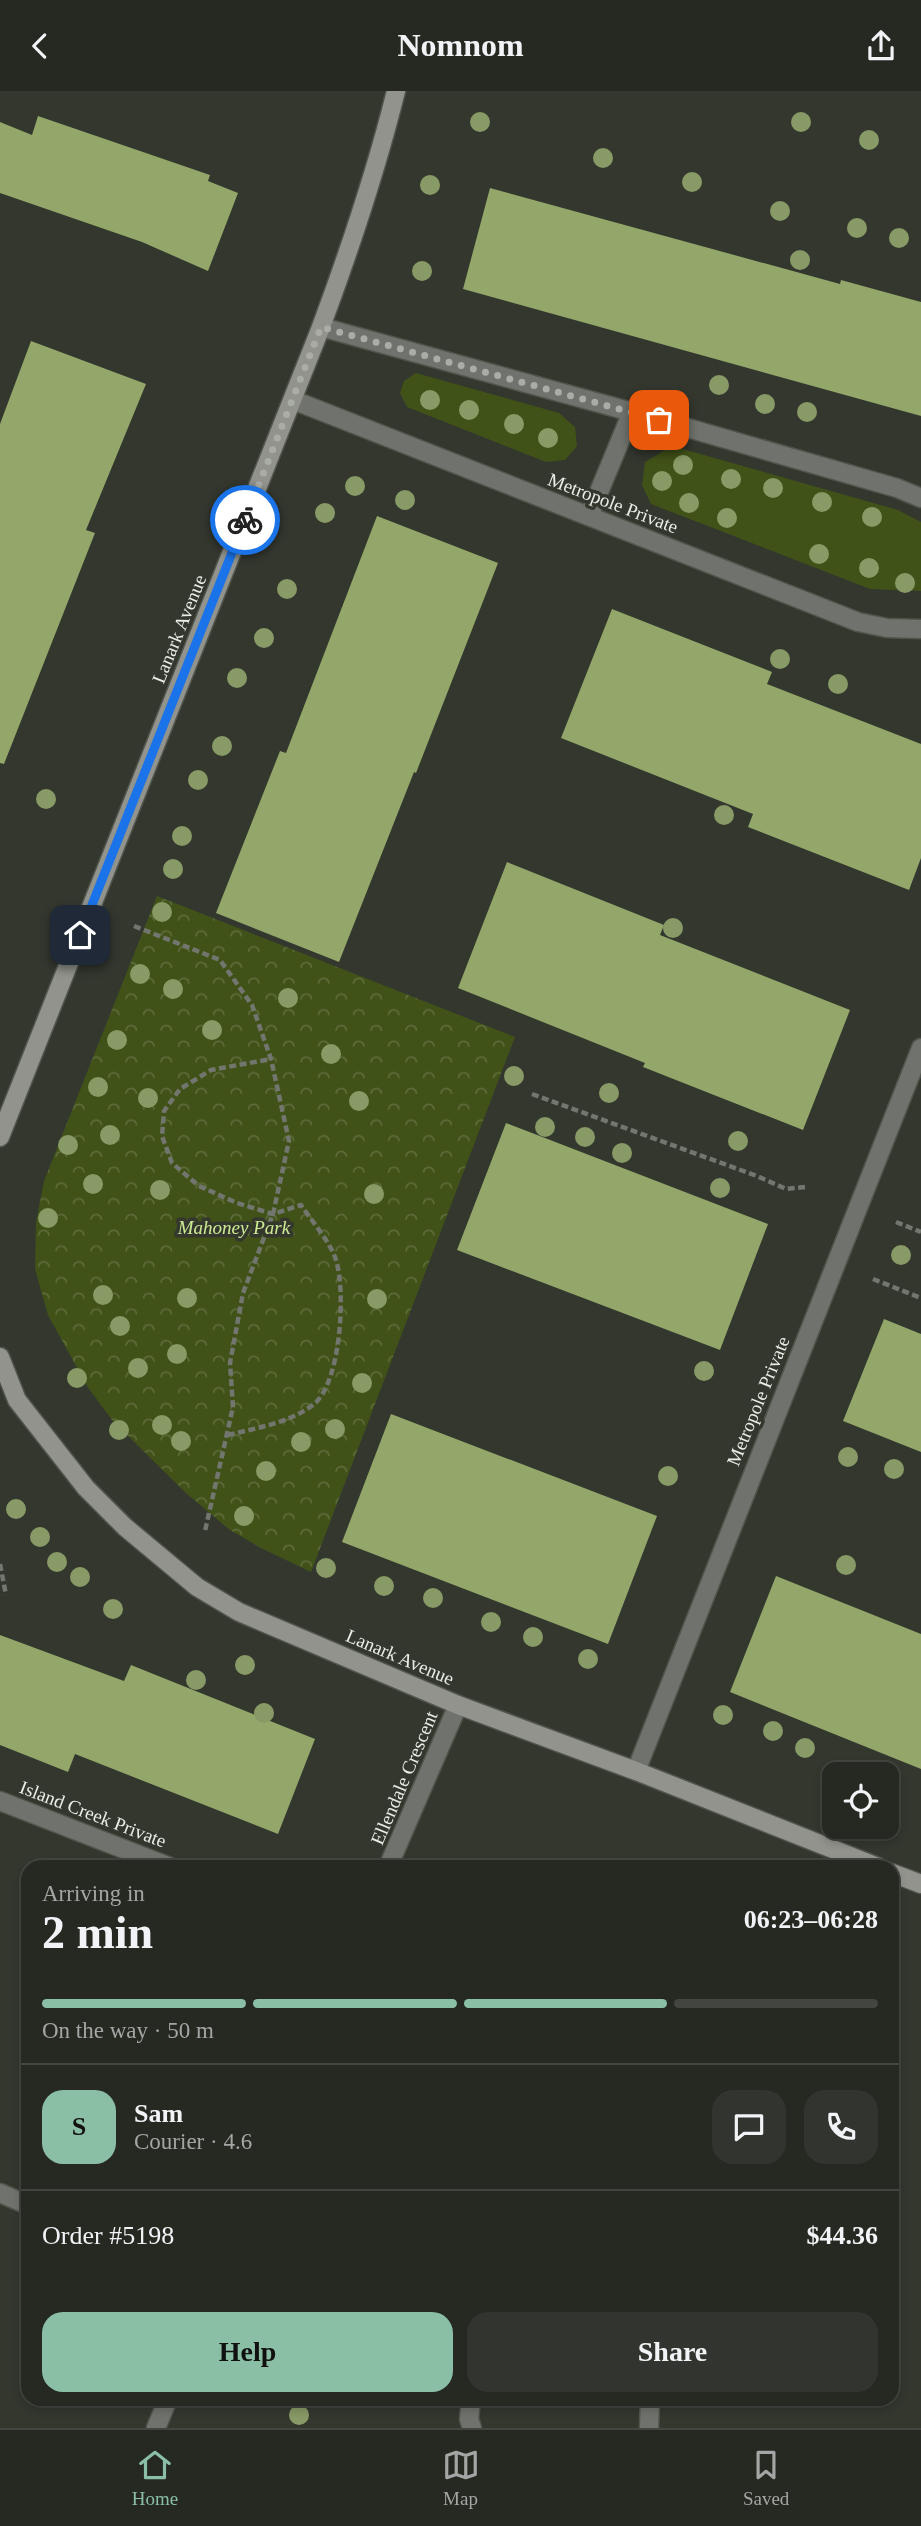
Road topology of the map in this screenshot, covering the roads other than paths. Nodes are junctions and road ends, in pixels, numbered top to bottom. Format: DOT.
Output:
graph roads {
  1 [pos="397,91"];
  2 [pos="321,327"];
  3 [pos="293,400"];
  4 [pos="632,412"];
  5 [pos="921,498"];
  6 [pos="589,516"];
  7 [pos="921,629"];
  8 [pos="921,1048"];
  9 [pos="0,1137"];
  10 [pos="0,1357"];
  11 [pos="458,1705"];
  12 [pos="636,1770"];
  13 [pos="0,1801"];
  14 [pos="152,1860"];
  15 [pos="391,1860"];
  16 [pos="861,1860"];
  17 [pos="899,1876"];
  18 [pos="921,1884"];
  19 [pos="0,2193"];
  20 [pos="21,2202"];
  21 [pos="165,2406"];
  22 [pos="470,2406"];
  23 [pos="650,2406"];
  24 [pos="156,2428"];
  25 [pos="472,2428"];
  26 [pos="649,2428"];
  1 -- 2 [label="street, Lanark Avenue"];
  2 -- 3 [label="street, Lanark Avenue"];
  2 -- 4 [label="street"];
  3 -- 6 [label="street, Metropole Private"];
  3 -- 9 [label="street, Lanark Avenue"];
  4 -- 5 [label="street"];
  4 -- 6 [label="street"];
  6 -- 7 [label="street, Metropole Private"];
  8 -- 12 [label="street, Metropole Private"];
  10 -- 11 [label="street, Lanark Avenue"];
  11 -- 12 [label="street, Lanark Avenue"];
  11 -- 15 [label="street, Ellendale Crescent"];
  12 -- 16 [label="street, Lanark Avenue"];
  13 -- 14 [label="street, Island Creek Private"];
  17 -- 18 [label="street"];
  19 -- 20 [label="street"];
  21 -- 24 [label="street"];
  22 -- 25 [label="street"];
  23 -- 26 [label="street"];
}
